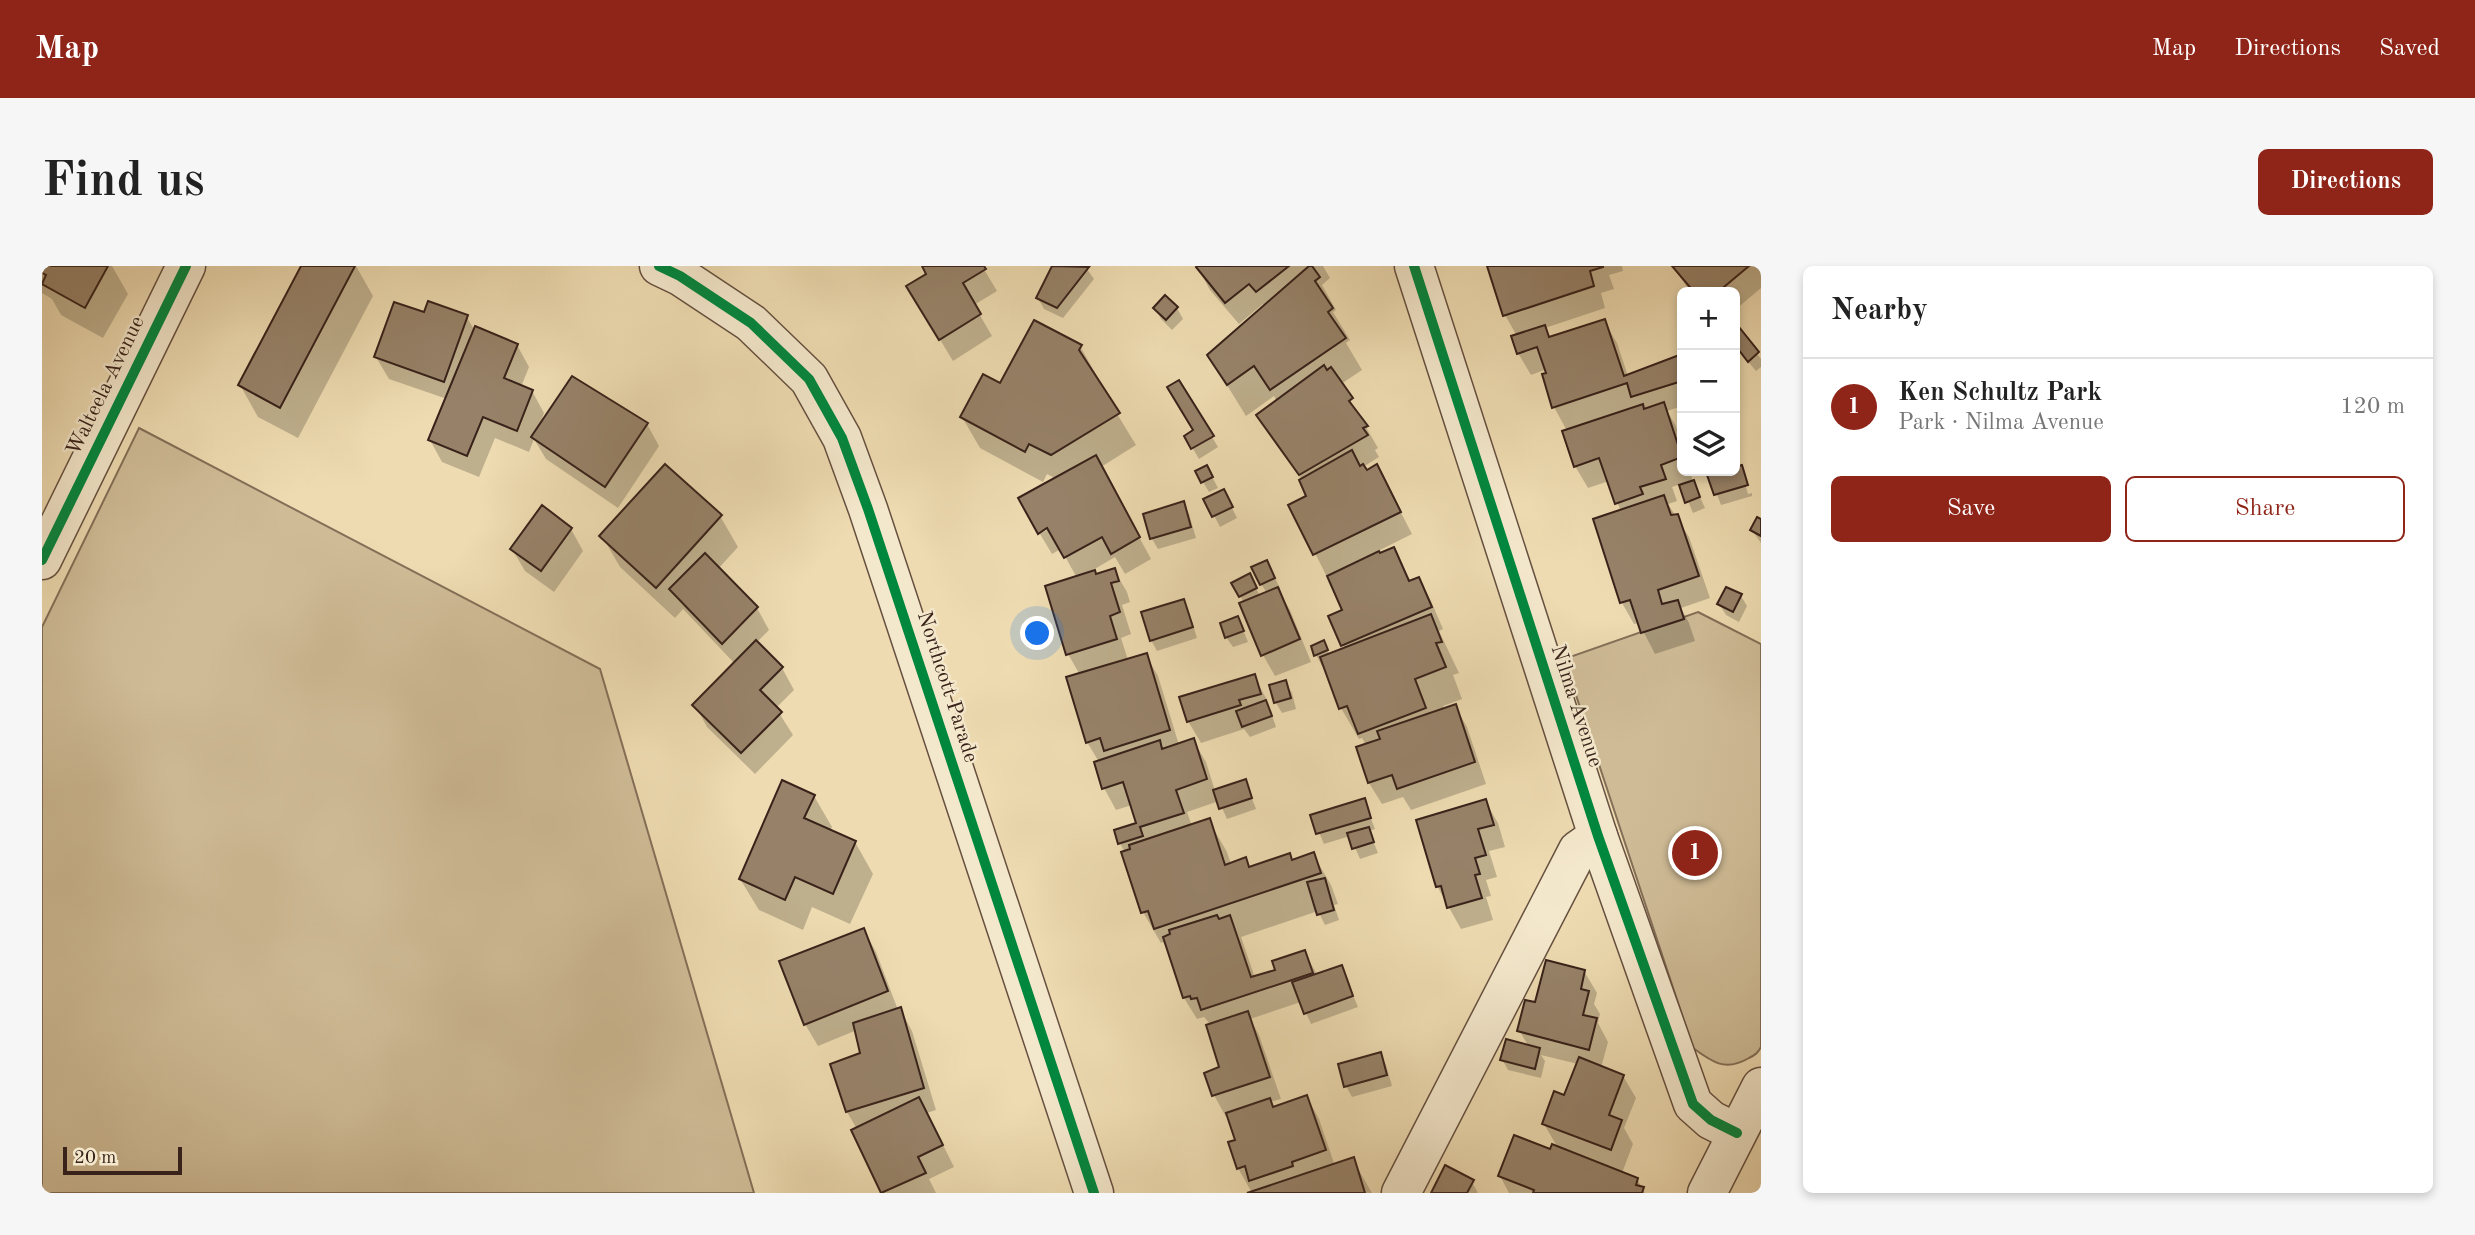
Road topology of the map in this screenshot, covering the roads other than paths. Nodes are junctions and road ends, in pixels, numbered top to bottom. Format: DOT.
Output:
graph roads {
  1 [pos="186,266"];
  2 [pos="659,266"];
  3 [pos="1414,266"];
  4 [pos="42,560"];
  5 [pos="1598,835"];
  6 [pos="1761,1087"];
  7 [pos="1738,1133"];
  8 [pos="1094,1193"];
  9 [pos="1401,1193"];
  10 [pos="1707,1193"];
  1 -- 4 [label="street, Walteela Avenue"];
  2 -- 8 [label="street, Northcott Parade"];
  3 -- 5 [label="street, Nilma Avenue"];
  5 -- 7 [label="street, Nilma Avenue"];
  5 -- 9 [label="street"];
  6 -- 7 [label="street"];
  7 -- 10 [label="street"];
}
